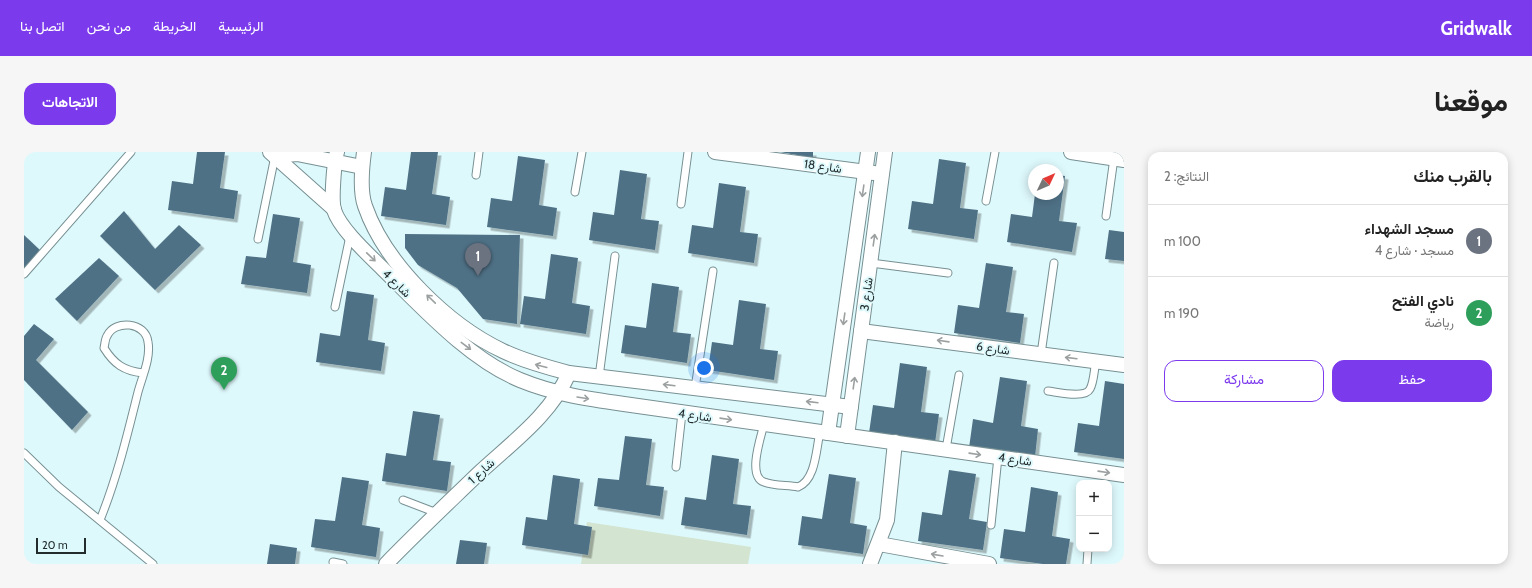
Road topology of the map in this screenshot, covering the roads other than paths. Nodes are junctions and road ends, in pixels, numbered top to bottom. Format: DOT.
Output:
graph roads {
  1 [pos="131,152"];
  2 [pos="364,152"];
  3 [pos="479,152"];
  4 [pos="582,152"];
  5 [pos="688,152"];
  6 [pos="722,152"];
  7 [pos="868,152"];
  8 [pos="885,152"];
  9 [pos="995,152"];
  10 [pos="1072,152"];
  11 [pos="273,154"];
  12 [pos="336,157"];
  13 [pos="1119,159"];
  14 [pos="362,167"];
  15 [pos="866,172"];
  16 [pos="882,174"];
  17 [pos="476,175"];
  18 [pos="575,192"];
  19 [pos="986,201"];
  20 [pos="681,204"];
  21 [pos="334,209"];
  22 [pos="1106,216"];
  23 [pos="350,236"];
  24 [pos="258,239"];
  25 [pos="615,256"];
  26 [pos="871,263"];
  27 [pos="1054,263"];
  28 [pos="713,271"];
  29 [pos="948,273"];
  30 [pos="24,274"];
  31 [pos="849,285"];
  32 [pos="867,288"];
  33 [pos="335,307"];
  34 [pos="443,318"];
  35 [pos="861,330"];
  36 [pos="1041,354"];
  37 [pos="1096,361"];
  38 [pos="1124,365"];
  39 [pos="143,373"];
  40 [pos="569,373"];
  41 [pos="959,375"];
  42 [pos="599,377"];
  43 [pos="695,388"];
  44 [pos="1048,391"];
  45 [pos="559,394"];
  46 [pos="832,404"];
  47 [pos="851,407"];
  48 [pos="682,413"];
  49 [pos="764,424"];
  50 [pos="824,432"];
  51 [pos="847,436"];
  52 [pos="895,442"];
  53 [pos="946,449"];
  54 [pos="24,453"];
  55 [pos="998,457"];
  56 [pos="676,467"];
  57 [pos="1124,475"];
  58 [pos="403,500"];
  59 [pos="437,512"];
  60 [pos="100,520"];
  61 [pos="991,525"];
  62 [pos="879,544"];
  63 [pos="1088,552"];
  64 [pos="334,562"];
  65 [pos="153,564"];
  66 [pos="344,564"];
  67 [pos="386,564"];
  68 [pos="870,564"];
  69 [pos="989,564"];
  70 [pos="1087,564"];
  1 -- 30 [label="lane"];
  2 -- 14 [label="street, شارع 4"];
  3 -- 17 [label="lane"];
  4 -- 18 [label="lane"];
  5 -- 20 [label="lane"];
  6 -- 15 [label="street, شارع 18"];
  7 -- 15 [label="street, شارع 3"];
  8 -- 16 [label="street, شارع 3"];
  9 -- 19 [label="lane"];
  10 -- 13 [label="street"];
  11 -- 12 [label="street"];
  11 -- 21 [label="street, شارع 4"];
  11 -- 24 [label="lane"];
  12 -- 14 [label="street"];
  12 -- 21 [label="street"];
  13 -- 22 [label="lane"];
  34 -- 14 [label="street, شارع 4, one-way"];
  15 -- 16 [label="street, شارع 18"];
  15 -- 31 [label="street, شارع 3, one-way"];
  26 -- 16 [label="street, شارع 3, one-way"];
  21 -- 23 [label="street, شارع 4"];
  23 -- 33 [label="lane"];
  23 -- 34 [label="street, شارع 4, one-way"];
  25 -- 42 [label="lane"];
  26 -- 29 [label="lane"];
  26 -- 32 [label="street, شارع 3"];
  27 -- 36 [label="lane"];
  28 -- 43 [label="lane"];
  31 -- 32 [label="street"];
  31 -- 46 [label="street, شارع 3, one-way"];
  32 -- 35 [label="street, شارع 3"];
  40 -- 34 [label="street, شارع 4, one-way"];
  34 -- 45 [label="street, شارع 4, one-way"];
  36 -- 35 [label="street, شارع 6, one-way"];
  47 -- 35 [label="street, شارع 3, one-way"];
  37 -- 36 [label="street, شارع 6, one-way"];
  37 -- 38 [label="street, شارع 6"];
  37 -- 44 [label="lane"];
  39 -- 39 [label="lane"];
  39 -- 60 [label="lane"];
  40 -- 42 [label="street, شارع 4"];
  40 -- 45 [label="street, شارع 1"];
  41 -- 53 [label="lane"];
  43 -- 42 [label="street, شارع 4, one-way"];
  46 -- 43 [label="street, شارع 4, one-way"];
  45 -- 48 [label="street, شارع 4, one-way"];
  45 -- 59 [label="street, شارع 1"];
  46 -- 47 [label="street, شارع 4"];
  46 -- 50 [label="street, شارع 3"];
  47 -- 51 [label="street, شارع 3"];
  48 -- 49 [label="street, شارع 4, one-way"];
  48 -- 56 [label="lane"];
  49 -- 50 [label="street, شارع 4"];
  49 -- 50 [label="lane"];
  50 -- 51 [label="street, شارع 4"];
  51 -- 52 [label="street, شارع 4"];
  52 -- 53 [label="street, شارع 4"];
  52 -- 62 [label="street"];
  53 -- 55 [label="street, شارع 4, one-way"];
  54 -- 60 [label="lane"];
  55 -- 57 [label="street, شارع 4, one-way"];
  55 -- 61 [label="lane"];
  58 -- 59 [label="lane"];
  59 -- 67 [label="street, شارع 1"];
  60 -- 65 [label="lane"];
  62 -- 68 [label="street"];
  69 -- 62 [label="street, one-way"];
  63 -- 70 [label="lane"];
  64 -- 66 [label="lane"];
}
